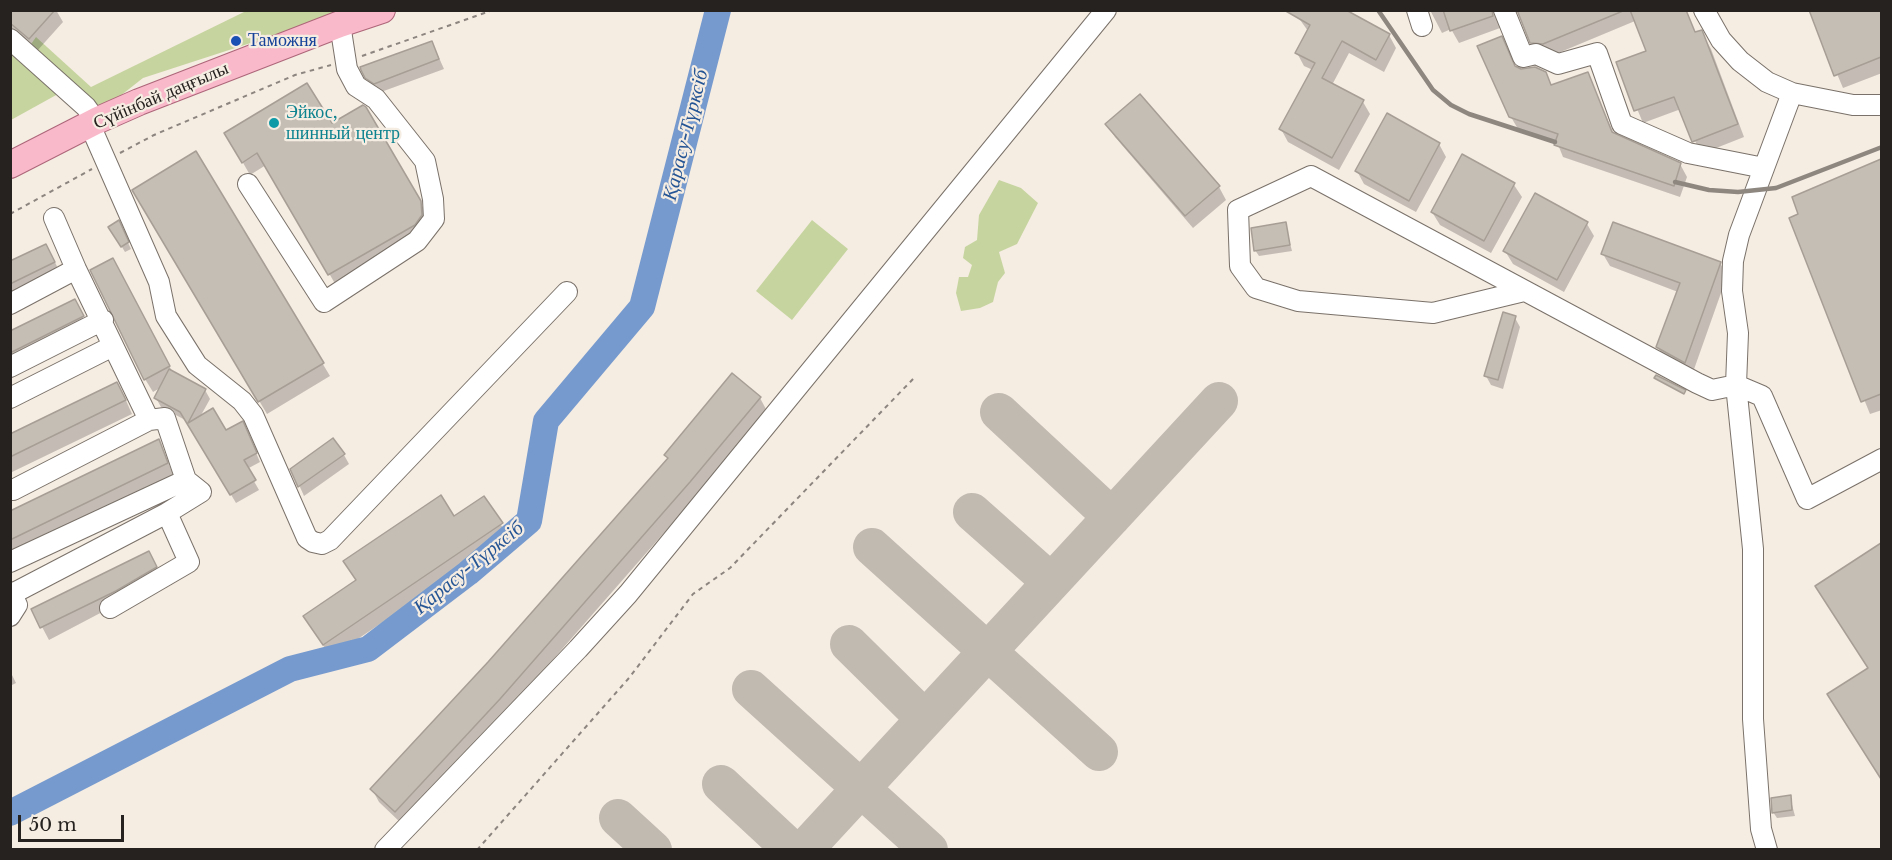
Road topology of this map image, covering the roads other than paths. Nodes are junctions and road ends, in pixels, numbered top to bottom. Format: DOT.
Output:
graph roads {
  1 [pos="382,10"];
  2 [pos="1106,10"];
  3 [pos="1504,10"];
  4 [pos="1704,10"];
  5 [pos="340,24"];
  6 [pos="10,39"];
  7 [pos="1792,93"];
  8 [pos="1881,105"];
  9 [pos="93,123"];
  10 [pos="10,165"];
  11 [pos="1764,168"];
  12 [pos="248,184"];
  13 [pos="54,218"];
  14 [pos="76,269"];
  15 [pos="1524,291"];
  16 [pos="567,292"];
  17 [pos="10,304"];
  18 [pos="103,320"];
  19 [pos="113,346"];
  20 [pos="10,367"];
  21 [pos="1736,385"];
  22 [pos="10,398"];
  23 [pos="149,420"];
  24 [pos="1881,459"];
  25 [pos="186,480"];
  26 [pos="14,490"];
  27 [pos="166,513"];
  28 [pos="10,562"];
  29 [pos="11,593"];
  30 [pos="110,608"];
  31 [pos="10,616"];
  32 [pos="385,849"];
  33 [pos="1767,849"];
  1 -- 5 [label="main road, Сүйінбай даңғылы"];
  2 -- 32 [label="street"];
  3 -- 11 [label="street"];
  4 -- 7 [label="street"];
  5 -- 9 [label="main road, Сүйінбай даңғылы"];
  5 -- 12 [label="street"];
  6 -- 9 [label="street"];
  7 -- 8 [label="street"];
  7 -- 11 [label="street"];
  9 -- 10 [label="main road, Сүйінбай даңғылы"];
  9 -- 16 [label="street"];
  11 -- 21 [label="street"];
  13 -- 14 [label="street"];
  14 -- 17 [label="street"];
  14 -- 18 [label="street"];
  15 -- 15 [label="street"];
  15 -- 21 [label="street"];
  18 -- 19 [label="street"];
  18 -- 20 [label="street"];
  19 -- 22 [label="street"];
  19 -- 23 [label="street"];
  21 -- 24 [label="street"];
  21 -- 33 [label="street"];
  23 -- 25 [label="street"];
  23 -- 26 [label="street"];
  25 -- 27 [label="street"];
  25 -- 28 [label="street"];
  27 -- 29 [label="street"];
  27 -- 30 [label="street"];
  29 -- 31 [label="street"];
}
